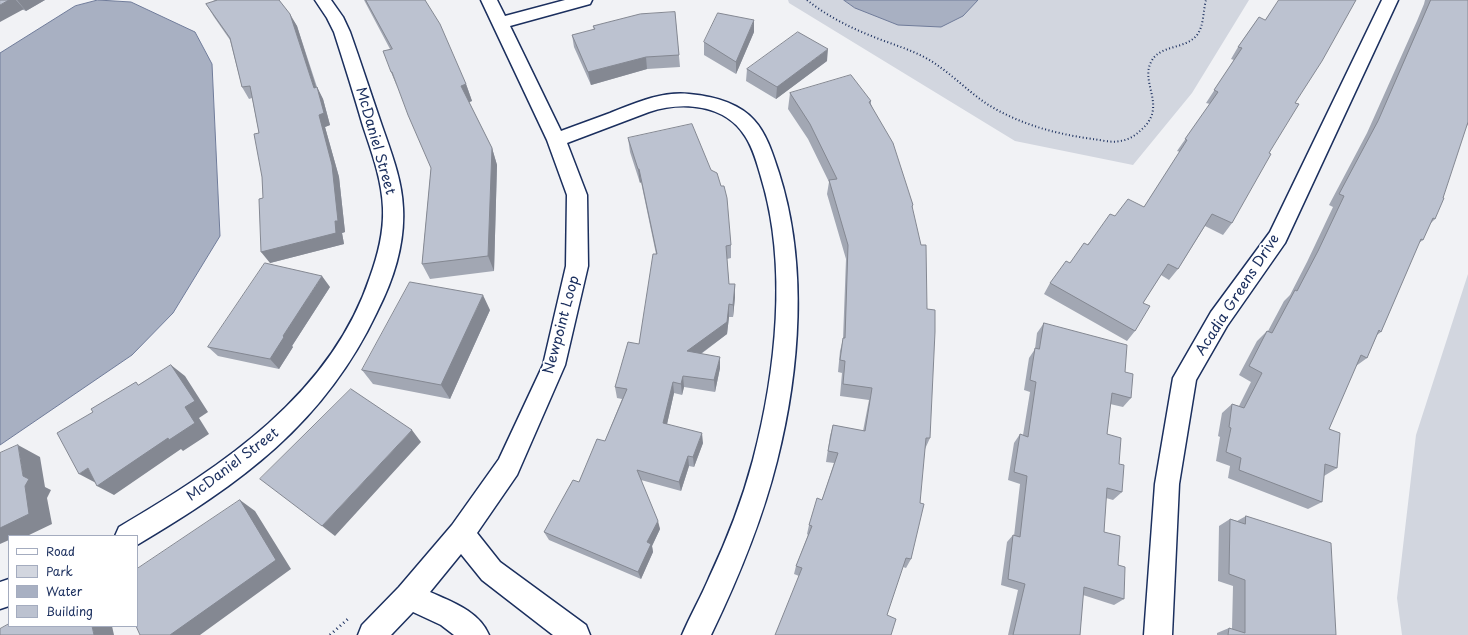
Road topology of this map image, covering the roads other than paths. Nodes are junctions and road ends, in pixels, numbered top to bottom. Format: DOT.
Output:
graph roads {
  1 [pos="323,0"];
  2 [pos="489,0"];
  3 [pos="584,0"];
  4 [pos="1390,0"];
  5 [pos="501,23"];
  6 [pos="556,140"];
  7 [pos="461,534"];
  8 [pos="130,535"];
  9 [pos="409,597"];
  10 [pos="372,635"];
  11 [pos="475,635"];
  12 [pos="576,635"];
  13 [pos="696,635"];
  14 [pos="1158,635"];
  1 -- 8 [label="street, McDaniel Street"];
  2 -- 5 [label="street, Newpoint Loop"];
  3 -- 5 [label="street"];
  4 -- 14 [label="street, Acadia Greens Drive"];
  5 -- 6 [label="street, Newpoint Loop"];
  6 -- 7 [label="street, Newpoint Loop"];
  6 -- 13 [label="street"];
  7 -- 9 [label="street, Newpoint Loop"];
  7 -- 12 [label="street"];
  9 -- 10 [label="street, Newpoint Loop"];
  9 -- 11 [label="street"];
}
